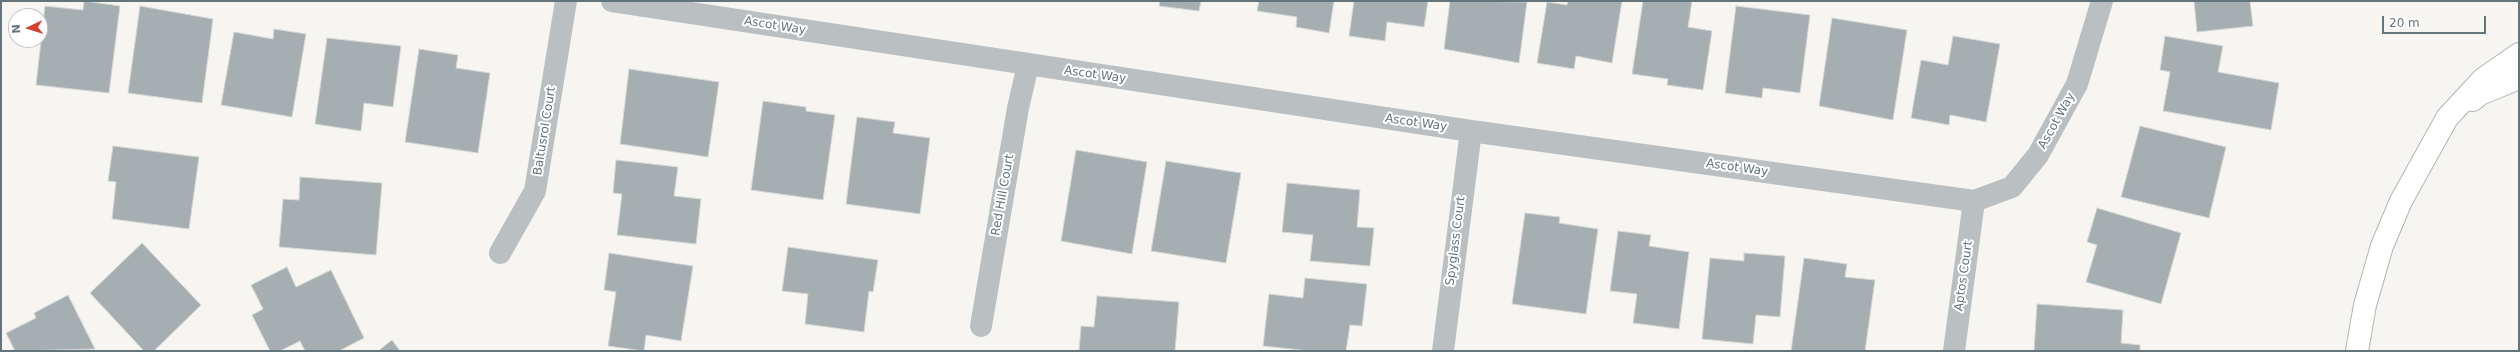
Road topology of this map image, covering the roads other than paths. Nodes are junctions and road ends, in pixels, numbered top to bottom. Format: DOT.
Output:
graph roads {
  1 [pos="566,1"];
  2 [pos="612,1"];
  3 [pos="2102,1"];
  4 [pos="2519,54"];
  5 [pos="1028,65"];
  6 [pos="2519,78"];
  7 [pos="2447,118"];
  8 [pos="1471,131"];
  9 [pos="1974,201"];
  10 [pos="500,253"];
  11 [pos="981,326"];
  12 [pos="1443,351"];
  13 [pos="1954,351"];
  14 [pos="2357,351"];
  1 -- 10 [label="street, Baltusrol Court"];
  2 -- 5 [label="street, Ascot Way"];
  3 -- 9 [label="street, Ascot Way"];
  4 -- 7 [label="highway"];
  5 -- 8 [label="street, Ascot Way"];
  5 -- 11 [label="street, Red Hill Court"];
  6 -- 7 [label="highway"];
  7 -- 14 [label="highway"];
  8 -- 9 [label="street, Ascot Way"];
  8 -- 12 [label="street, Spyglass Court"];
  9 -- 13 [label="street, Aptos Court"];
}
